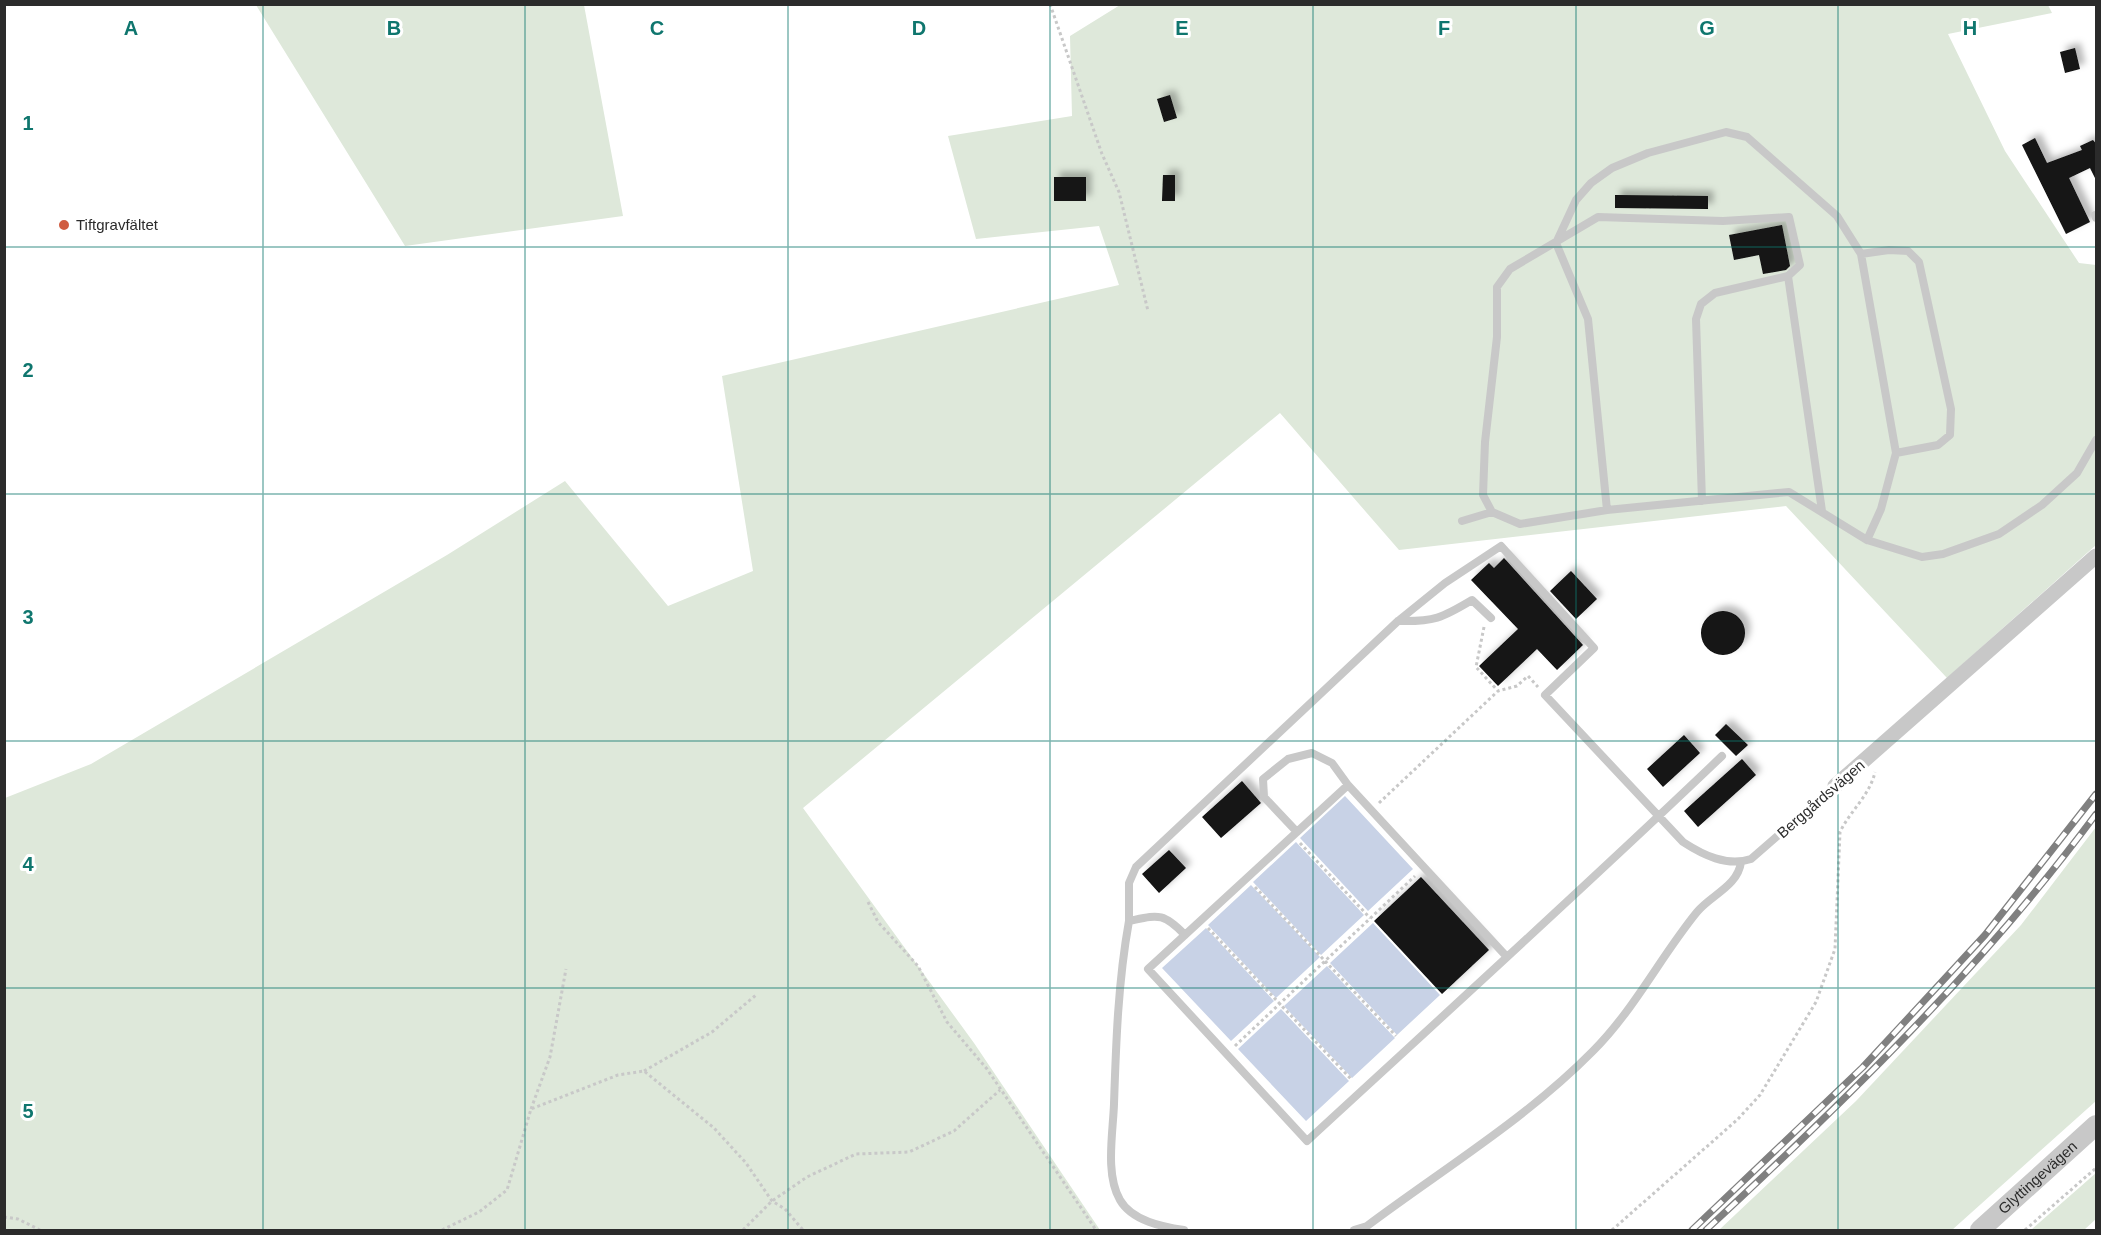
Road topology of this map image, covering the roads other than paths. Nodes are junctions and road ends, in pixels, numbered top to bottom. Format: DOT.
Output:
graph roads {
  1 [pos="1556,243"];
  2 [pos="1860,254"];
  3 [pos="1788,276"];
  4 [pos="2097,440"];
  5 [pos="1896,453"];
  6 [pos="1702,501"];
  7 [pos="1607,510"];
  8 [pos="1822,511"];
  9 [pos="1492,512"];
  10 [pos="1462,521"];
  11 [pos="1868,540"];
  12 [pos="2097,556"];
  13 [pos="1491,618"];
  14 [pos="1398,621"];
  15 [pos="1722,756"];
  16 [pos="1348,785"];
  17 [pos="1835,786"];
  18 [pos="1659,816"];
  19 [pos="1297,836"];
  20 [pos="1741,862"];
  21 [pos="1129,921"];
  22 [pos="1185,935"];
  23 [pos="1507,957"];
  24 [pos="2097,1125"];
  25 [pos="1184,1230"];
  26 [pos="1354,1230"];
  27 [pos="1980,1230"];
  1 -- 2 [label="lane"];
  1 -- 3 [label="lane"];
  1 -- 7 [label="lane"];
  1 -- 9 [label="lane"];
  2 -- 5 [label="lane"];
  2 -- 5 [label="lane"];
  3 -- 6 [label="lane"];
  3 -- 8 [label="lane"];
  4 -- 11 [label="lane"];
  5 -- 11 [label="lane"];
  6 -- 7 [label="lane"];
  6 -- 8 [label="lane"];
  7 -- 9 [label="lane"];
  8 -- 11 [label="lane"];
  9 -- 10 [label="lane"];
  12 -- 17 [label="street, Berggårdsvägen"];
  13 -- 14 [label="lane"];
  14 -- 18 [label="lane"];
  14 -- 21 [label="lane"];
  15 -- 18 [label="lane"];
  16 -- 19 [label="lane"];
  16 -- 19 [label="lane"];
  16 -- 23 [label="lane"];
  17 -- 20 [label="lane, Berggårdsvägen"];
  18 -- 20 [label="lane"];
  18 -- 23 [label="lane"];
  19 -- 22 [label="lane"];
  20 -- 26 [label="lane"];
  21 -- 22 [label="lane"];
  21 -- 25 [label="lane"];
  22 -- 23 [label="lane"];
  24 -- 27 [label="street, Glyttingevägen"];
}
